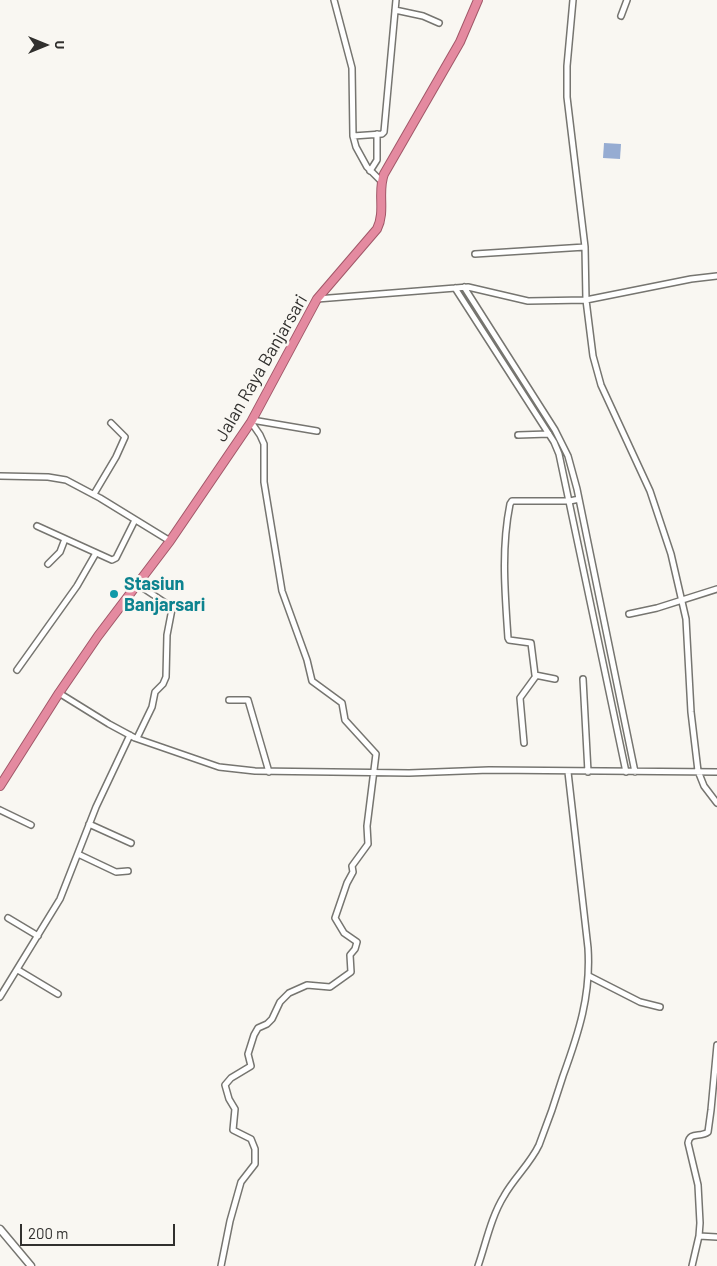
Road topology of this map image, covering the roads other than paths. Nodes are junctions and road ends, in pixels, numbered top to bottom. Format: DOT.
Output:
graph roads {
  1 [pos="334,0"];
  2 [pos="396,0"];
  3 [pos="478,0"];
  4 [pos="573,0"];
  5 [pos="627,0"];
  6 [pos="395,10"];
  7 [pos="621,16"];
  8 [pos="439,23"];
  9 [pos="380,134"];
  10 [pos="353,136"];
  11 [pos="370,171"];
  12 [pos="381,181"];
  13 [pos="585,247"];
  14 [pos="475,254"];
  15 [pos="717,276"];
  16 [pos="459,287"];
  17 [pos="317,299"];
  18 [pos="586,300"];
  19 [pos="528,394"];
  20 [pos="252,421"];
  21 [pos="110,423"];
  22 [pos="317,431"];
  23 [pos="549,434"];
  24 [pos="518,435"];
  25 [pos="557,440"];
  26 [pos="0,476"];
  27 [pos="569,476"];
  28 [pos="94,494"];
  29 [pos="575,500"];
  30 [pos="136,520"];
  31 [pos="37,526"];
  32 [pos="65,539"];
  33 [pos="170,541"];
  34 [pos="584,547"];
  35 [pos="97,554"];
  36 [pos="48,564"];
  37 [pos="137,584"];
  38 [pos="717,589"];
  39 [pos="682,601"];
  40 [pos="629,614"];
  41 [pos="599,619"];
  42 [pos="17,670"];
  43 [pos="536,676"];
  44 [pos="555,679"];
  45 [pos="583,679"];
  46 [pos="59,692"];
  47 [pos="615,697"];
  48 [pos="229,700"];
  49 [pos="130,735"];
  50 [pos="137,738"];
  51 [pos="524,743"];
  52 [pos="698,771"];
  53 [pos="269,772"];
  54 [pos="374,772"];
  55 [pos="568,772"];
  56 [pos="588,772"];
  57 [pos="626,772"];
  58 [pos="635,772"];
  59 [pos="717,772"];
  60 [pos="0,786"];
  61 [pos="717,803"];
  62 [pos="0,810"];
  63 [pos="89,824"];
  64 [pos="31,825"];
  65 [pos="131,843"];
  66 [pos="78,854"];
  67 [pos="128,871"];
  68 [pos="8,918"];
  69 [pos="38,936"];
  70 [pos="18,970"];
  71 [pos="589,976"];
  72 [pos="58,994"];
  73 [pos="0,997"];
  74 [pos="660,1007"];
  75 [pos="717,1047"];
  76 [pos="714,1110"];
  77 [pos="0,1230"];
  78 [pos="699,1236"];
  79 [pos="717,1237"];
  80 [pos="31,1266"];
  81 [pos="221,1266"];
  82 [pos="478,1266"];
  83 [pos="692,1266"];
  1 -- 10 [label="street"];
  2 -- 6 [label="street"];
  3 -- 12 [label="highway, Jalan Raya Banjarsari"];
  4 -- 13 [label="street"];
  5 -- 7 [label="street"];
  6 -- 8 [label="street"];
  6 -- 9 [label="street"];
  9 -- 10 [label="street"];
  9 -- 11 [label="street"];
  10 -- 11 [label="street"];
  11 -- 12 [label="street"];
  12 -- 17 [label="highway, Jalan Raya Banjarsari"];
  13 -- 14 [label="street"];
  13 -- 18 [label="street"];
  15 -- 18 [label="street"];
  16 -- 17 [label="street"];
  16 -- 18 [label="street"];
  16 -- 19 [label="street"];
  16 -- 19 [label="street"];
  17 -- 20 [label="highway, Jalan Raya Banjarsari"];
  18 -- 39 [label="street"];
  19 -- 23 [label="street"];
  19 -- 25 [label="street"];
  20 -- 22 [label="street"];
  20 -- 33 [label="highway, Jalan Raya Banjarsari"];
  20 -- 54 [label="street"];
  21 -- 28 [label="street"];
  23 -- 24 [label="street"];
  23 -- 25 [label="street"];
  25 -- 27 [label="street"];
  25 -- 27 [label="street"];
  26 -- 28 [label="street"];
  27 -- 29 [label="street"];
  27 -- 29 [label="street"];
  28 -- 30 [label="street"];
  29 -- 34 [label="street"];
  29 -- 34 [label="street"];
  29 -- 43 [label="street"];
  30 -- 33 [label="street"];
  30 -- 35 [label="street"];
  31 -- 32 [label="street"];
  32 -- 35 [label="street"];
  32 -- 36 [label="street"];
  33 -- 37 [label="highway, Jalan Raya Banjarsari"];
  34 -- 41 [label="street"];
  34 -- 41 [label="street"];
  35 -- 42 [label="street"];
  37 -- 46 [label="highway, Jalan Raya Banjarsari"];
  37 -- 50 [label="street"];
  38 -- 39 [label="street"];
  39 -- 40 [label="street"];
  39 -- 52 [label="street"];
  41 -- 47 [label="street"];
  41 -- 47 [label="street"];
  43 -- 44 [label="street"];
  43 -- 51 [label="street"];
  45 -- 56 [label="street"];
  46 -- 49 [label="street"];
  46 -- 60 [label="highway, Jalan Raya Banjarsari"];
  47 -- 57 [label="street"];
  47 -- 58 [label="street"];
  48 -- 53 [label="street"];
  49 -- 50 [label="street"];
  49 -- 63 [label="street"];
  50 -- 53 [label="street"];
  52 -- 58 [label="street"];
  52 -- 59 [label="street"];
  52 -- 61 [label="street"];
  53 -- 54 [label="street"];
  54 -- 55 [label="street"];
  54 -- 81 [label="street"];
  55 -- 56 [label="street"];
  55 -- 71 [label="street"];
  56 -- 57 [label="street"];
  57 -- 58 [label="street"];
  62 -- 64 [label="street"];
  63 -- 65 [label="street"];
  63 -- 66 [label="street"];
  66 -- 67 [label="street"];
  66 -- 69 [label="street"];
  68 -- 69 [label="street"];
  69 -- 70 [label="street"];
  70 -- 72 [label="street"];
  70 -- 73 [label="street"];
  71 -- 74 [label="street"];
  71 -- 82 [label="street"];
  75 -- 76 [label="street"];
  76 -- 78 [label="street"];
  77 -- 80 [label="street"];
  78 -- 79 [label="street"];
  78 -- 83 [label="street"];
}
